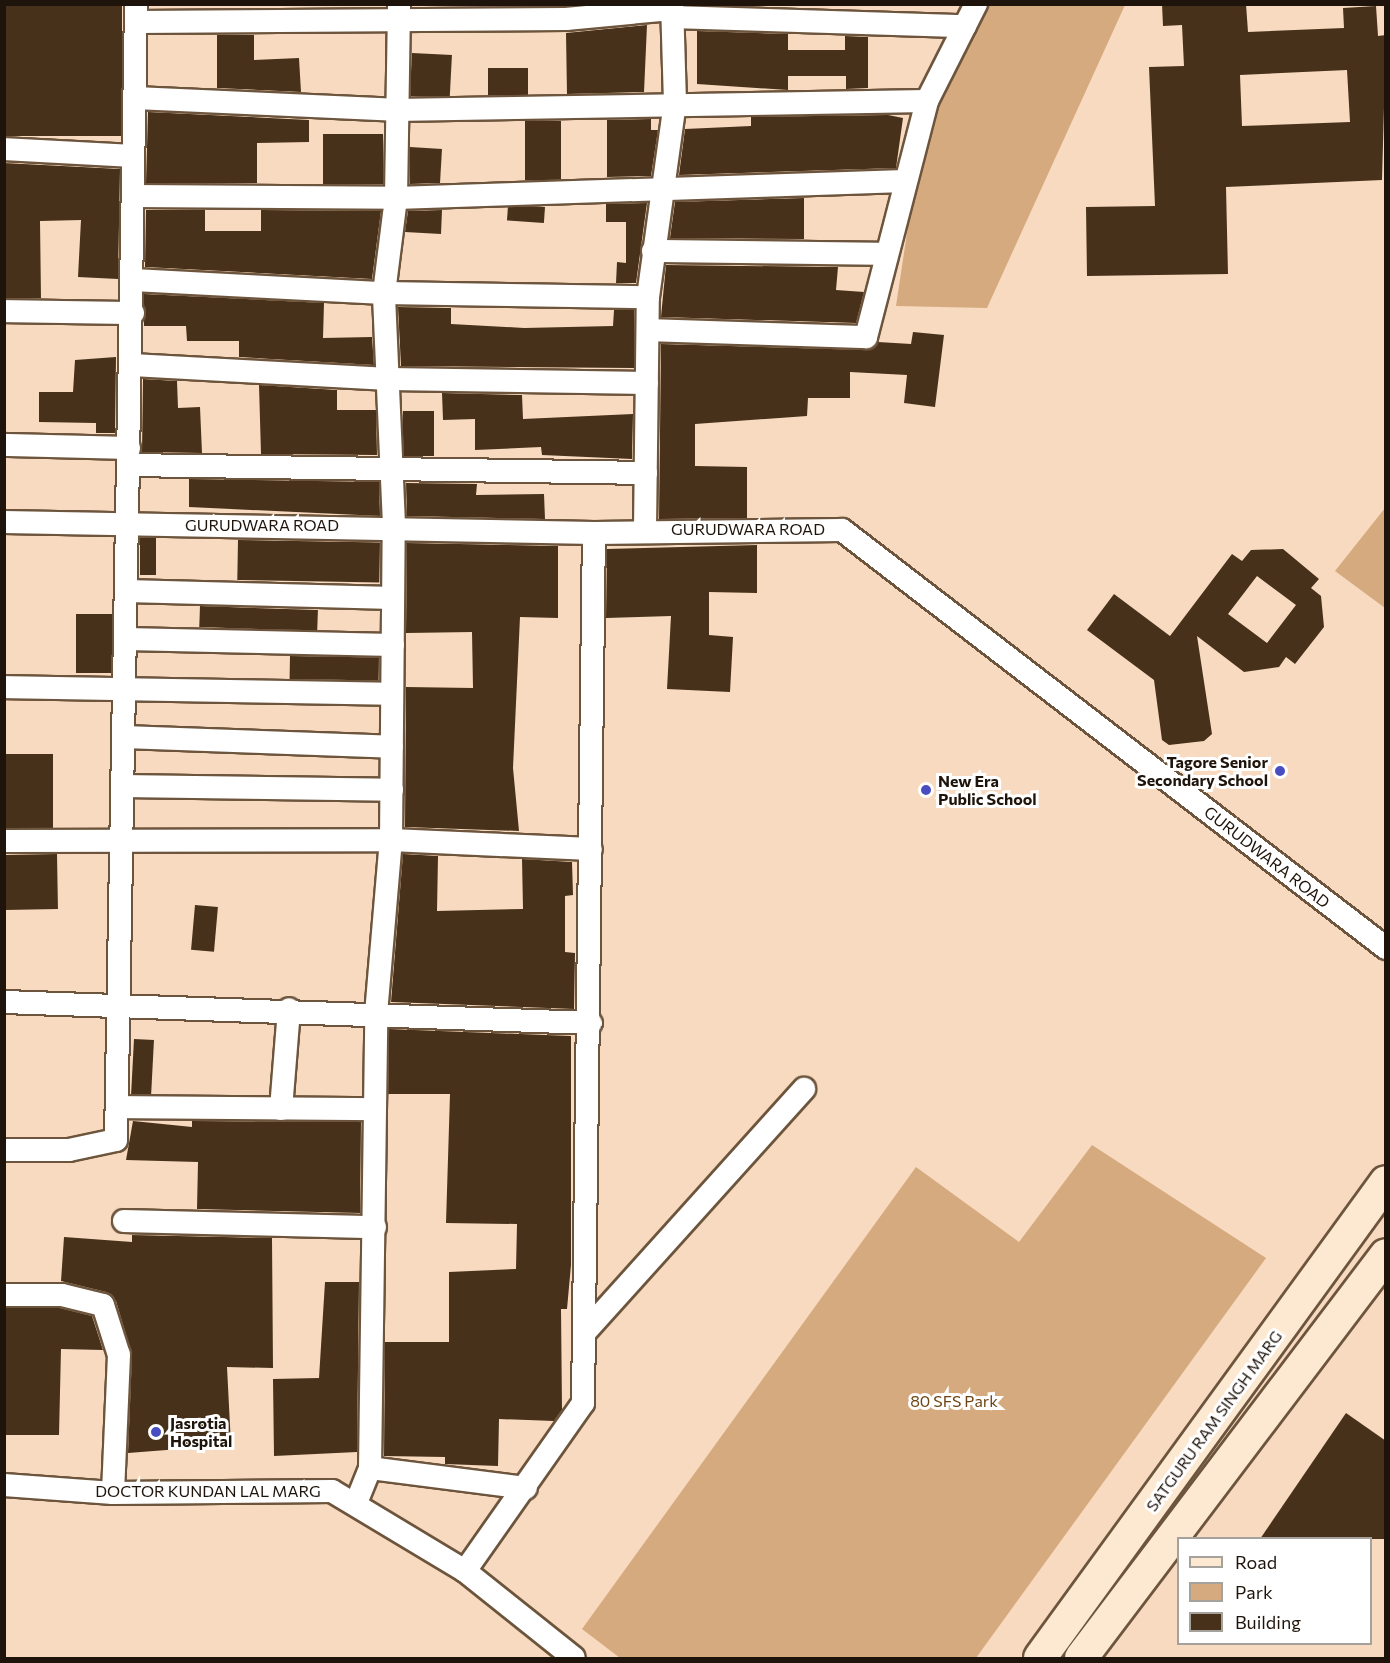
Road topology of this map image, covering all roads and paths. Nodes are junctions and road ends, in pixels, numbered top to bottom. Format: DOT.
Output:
graph roads {
  1 [pos="976,4"];
  2 [pos="672,10"];
  3 [pos="136,13"];
  4 [pos="399,14"];
  5 [pos="965,26"];
  6 [pos="135,98"];
  7 [pos="927,101"];
  8 [pos="675,103"];
  9 [pos="395,110"];
  10 [pos="4,149"];
  11 [pos="132,156"];
  12 [pos="905,181"];
  13 [pos="661,185"];
  14 [pos="133,196"];
  15 [pos="396,198"];
  16 [pos="653,251"];
  17 [pos="885,254"];
  18 [pos="133,280"];
  19 [pos="384,292"];
  20 [pos="648,297"];
  21 [pos="4,311"];
  22 [pos="133,313"];
  23 [pos="650,330"];
  24 [pos="132,365"];
  25 [pos="389,379"];
  26 [pos="647,383"];
  27 [pos="4,445"];
  28 [pos="129,457"];
  29 [pos="392,466"];
  30 [pos="646,473"];
  31 [pos="4,522"];
  32 [pos="126,525"];
  33 [pos="394,525"];
  34 [pos="645,529"];
  35 [pos="594,533"];
  36 [pos="126,591"];
  37 [pos="393,598"];
  38 [pos="126,639"];
  39 [pos="393,645"];
  40 [pos="4,687"];
  41 [pos="125,687"];
  42 [pos="392,694"];
  43 [pos="124,737"];
  44 [pos="392,747"];
  45 [pos="122,786"];
  46 [pos="392,790"];
  47 [pos="391,840"];
  48 [pos="4,841"];
  49 [pos="121,842"];
  50 [pos="591,849"];
  51 [pos="1386,948"];
  52 [pos="4,1002"];
  53 [pos="120,1005"];
  54 [pos="289,1009"];
  55 [pos="376,1014"];
  56 [pos="591,1023"];
  57 [pos="804,1089"];
  58 [pos="119,1107"];
  59 [pos="280,1108"];
  60 [pos="373,1109"];
  61 [pos="4,1150"];
  62 [pos="1386,1182"];
  63 [pos="124,1221"];
  64 [pos="375,1227"];
  65 [pos="1386,1255"];
  66 [pos="4,1295"];
  67 [pos="586,1331"];
  68 [pos="370,1468"];
  69 [pos="4,1485"];
  70 [pos="526,1488"];
  71 [pos="113,1493"];
  72 [pos="356,1503"];
  73 [pos="465,1571"];
  74 [pos="561,1655"];
  75 [pos="1040,1659"];
  76 [pos="1081,1659"];
  1 -- 5 [label="street"];
  2 -- 4 [label="street"];
  2 -- 5 [label="street"];
  2 -- 8 [label="street"];
  3 -- 4 [label="street"];
  3 -- 6 [label="street"];
  4 -- 9 [label="street"];
  5 -- 7 [label="street"];
  6 -- 9 [label="street"];
  6 -- 11 [label="street"];
  7 -- 8 [label="street"];
  7 -- 12 [label="street"];
  8 -- 9 [label="street"];
  8 -- 13 [label="street"];
  9 -- 15 [label="street"];
  10 -- 11 [label="street"];
  11 -- 14 [label="street"];
  12 -- 13 [label="street"];
  12 -- 17 [label="street"];
  13 -- 15 [label="street"];
  13 -- 16 [label="street"];
  14 -- 15 [label="street"];
  14 -- 18 [label="street"];
  15 -- 19 [label="street"];
  16 -- 17 [label="street"];
  16 -- 20 [label="street"];
  17 -- 23 [label="street"];
  18 -- 19 [label="street"];
  18 -- 22 [label="street"];
  19 -- 20 [label="street"];
  19 -- 25 [label="street"];
  20 -- 23 [label="street"];
  21 -- 22 [label="street"];
  22 -- 24 [label="street"];
  23 -- 26 [label="street"];
  24 -- 25 [label="street"];
  24 -- 28 [label="street"];
  25 -- 26 [label="street"];
  25 -- 29 [label="street"];
  26 -- 30 [label="street"];
  27 -- 28 [label="street"];
  28 -- 29 [label="street"];
  28 -- 32 [label="street"];
  29 -- 30 [label="street"];
  29 -- 33 [label="street"];
  30 -- 34 [label="street"];
  31 -- 32 [label="street, GURUDWARA ROAD"];
  32 -- 33 [label="street, GURUDWARA ROAD"];
  32 -- 36 [label="street"];
  33 -- 35 [label="street, GURUDWARA ROAD"];
  33 -- 37 [label="street"];
  34 -- 35 [label="street, GURUDWARA ROAD"];
  34 -- 51 [label="street, GURUDWARA ROAD"];
  35 -- 50 [label="street"];
  36 -- 37 [label="street"];
  36 -- 38 [label="street"];
  37 -- 39 [label="street"];
  38 -- 39 [label="street"];
  38 -- 41 [label="street"];
  39 -- 42 [label="street"];
  40 -- 41 [label="street"];
  41 -- 42 [label="street"];
  41 -- 43 [label="street"];
  42 -- 44 [label="street"];
  43 -- 44 [label="street"];
  43 -- 45 [label="street"];
  44 -- 46 [label="street"];
  45 -- 46 [label="street"];
  45 -- 49 [label="street"];
  46 -- 47 [label="street"];
  47 -- 49 [label="street"];
  47 -- 50 [label="street"];
  47 -- 55 [label="street"];
  48 -- 49 [label="street"];
  49 -- 53 [label="street"];
  50 -- 56 [label="street"];
  52 -- 53 [label="street"];
  53 -- 54 [label="street"];
  53 -- 58 [label="street"];
  54 -- 55 [label="street"];
  54 -- 59 [label="street"];
  55 -- 56 [label="street"];
  55 -- 60 [label="street"];
  56 -- 67 [label="street"];
  57 -- 67 [label="street"];
  58 -- 59 [label="street"];
  58 -- 61 [label="street"];
  59 -- 60 [label="street"];
  60 -- 64 [label="street"];
  62 -- 75 [label="main road, SATGURU RAM SINGH MARG"];
  63 -- 64 [label="street"];
  64 -- 68 [label="street"];
  65 -- 76 [label="main road, SATGURU RAM SINGH MARG"];
  66 -- 71 [label="street"];
  67 -- 70 [label="street"];
  68 -- 70 [label="street"];
  68 -- 72 [label="street"];
  69 -- 71 [label="street, DOCTOR KUNDAN LAL MARG"];
  70 -- 73 [label="street"];
  71 -- 72 [label="street, DOCTOR KUNDAN LAL MARG"];
  72 -- 73 [label="street, DOCTOR KUNDAN LAL MARG"];
  73 -- 74 [label="street, DOCTOR KUNDAN LAL MARG"];
}
